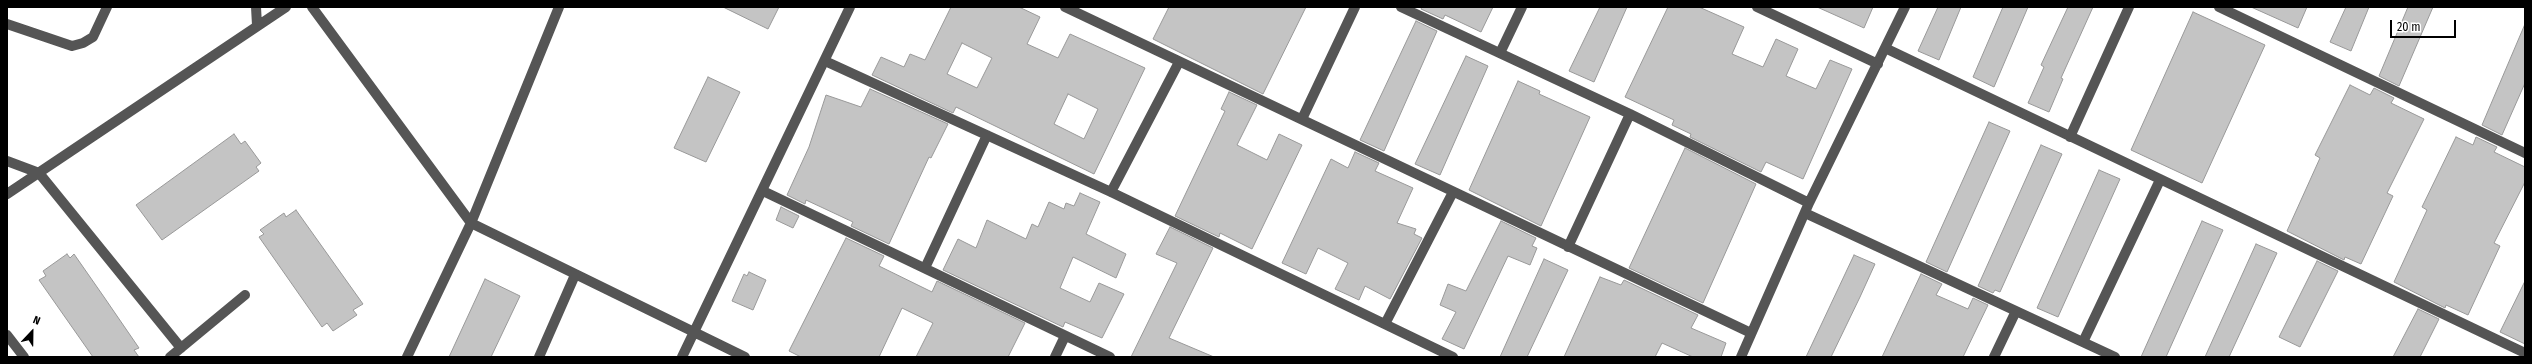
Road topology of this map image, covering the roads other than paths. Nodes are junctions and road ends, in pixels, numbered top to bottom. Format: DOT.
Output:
graph roads {
  1 [pos="107,7"];
  2 [pos="256,7"];
  3 [pos="286,7"];
  4 [pos="312,7"];
  5 [pos="559,7"];
  6 [pos="850,7"];
  7 [pos="1065,7"];
  8 [pos="1355,7"];
  9 [pos="1401,7"];
  10 [pos="1522,7"];
  11 [pos="1758,7"];
  12 [pos="1905,7"];
  13 [pos="2129,7"];
  14 [pos="2219,7"];
  15 [pos="7,24"];
  16 [pos="257,25"];
  17 [pos="1885,48"];
  18 [pos="1500,53"];
  19 [pos="825,61"];
  20 [pos="1179,62"];
  21 [pos="1878,64"];
  22 [pos="1630,114"];
  23 [pos="1302,119"];
  24 [pos="987,135"];
  25 [pos="2070,137"];
  26 [pos="2525,153"];
  27 [pos="7,161"];
  28 [pos="39,173"];
  29 [pos="2160,180"];
  30 [pos="763,191"];
  31 [pos="1111,192"];
  32 [pos="1453,192"];
  33 [pos="7,194"];
  34 [pos="1809,203"];
  35 [pos="1805,213"];
  36 [pos="471,223"];
  37 [pos="1568,247"];
  38 [pos="925,268"];
  39 [pos="575,275"];
  40 [pos="245,294"];
  41 [pos="2016,311"];
  42 [pos="1385,324"];
  43 [pos="693,332"];
  44 [pos="1751,333"];
  45 [pos="7,335"];
  46 [pos="1066,336"];
  47 [pos="2083,342"];
  48 [pos="181,348"];
  49 [pos="2525,353"];
  50 [pos="24,357"];
  51 [pos="170,357"];
  52 [pos="407,357"];
  53 [pos="539,357"];
  54 [pos="682,357"];
  55 [pos="745,357"];
  56 [pos="1054,357"];
  57 [pos="1110,357"];
  58 [pos="1453,357"];
  59 [pos="1741,357"];
  60 [pos="1994,357"];
  61 [pos="2115,357"];
  1 -- 15 [label="street"];
  2 -- 16 [label="street"];
  3 -- 16 [label="street"];
  4 -- 36 [label="street"];
  5 -- 36 [label="street"];
  6 -- 19 [label="street"];
  7 -- 20 [label="street"];
  8 -- 23 [label="street"];
  9 -- 18 [label="street"];
  10 -- 18 [label="street"];
  11 -- 21 [label="street"];
  12 -- 17 [label="street"];
  13 -- 25 [label="street"];
  14 -- 26 [label="street"];
  16 -- 28 [label="street"];
  17 -- 21 [label="street"];
  17 -- 25 [label="street"];
  18 -- 22 [label="street"];
  19 -- 24 [label="street"];
  19 -- 30 [label="street"];
  20 -- 23 [label="street"];
  20 -- 31 [label="street"];
  21 -- 34 [label="street"];
  22 -- 34 [label="street"];
  22 -- 37 [label="street"];
  23 -- 32 [label="street"];
  24 -- 31 [label="street"];
  24 -- 38 [label="street"];
  25 -- 29 [label="street"];
  27 -- 28 [label="street"];
  28 -- 33 [label="street"];
  28 -- 48 [label="street"];
  29 -- 47 [label="street"];
  29 -- 49 [label="street"];
  30 -- 38 [label="street"];
  30 -- 43 [label="street"];
  31 -- 42 [label="street"];
  32 -- 37 [label="street"];
  32 -- 42 [label="street"];
  34 -- 35 [label="street"];
  35 -- 41 [label="street"];
  35 -- 44 [label="street"];
  36 -- 39 [label="street"];
  36 -- 52 [label="street"];
  37 -- 44 [label="street"];
  38 -- 46 [label="street"];
  39 -- 43 [label="street"];
  39 -- 53 [label="street"];
  40 -- 48 [label="street"];
  41 -- 47 [label="street"];
  41 -- 60 [label="street"];
  42 -- 58 [label="street"];
  43 -- 54 [label="street"];
  43 -- 55 [label="street"];
  44 -- 59 [label="street"];
  45 -- 50 [label="street"];
  46 -- 56 [label="street"];
  46 -- 57 [label="street"];
  47 -- 61 [label="street"];
  48 -- 51 [label="street"];
}
